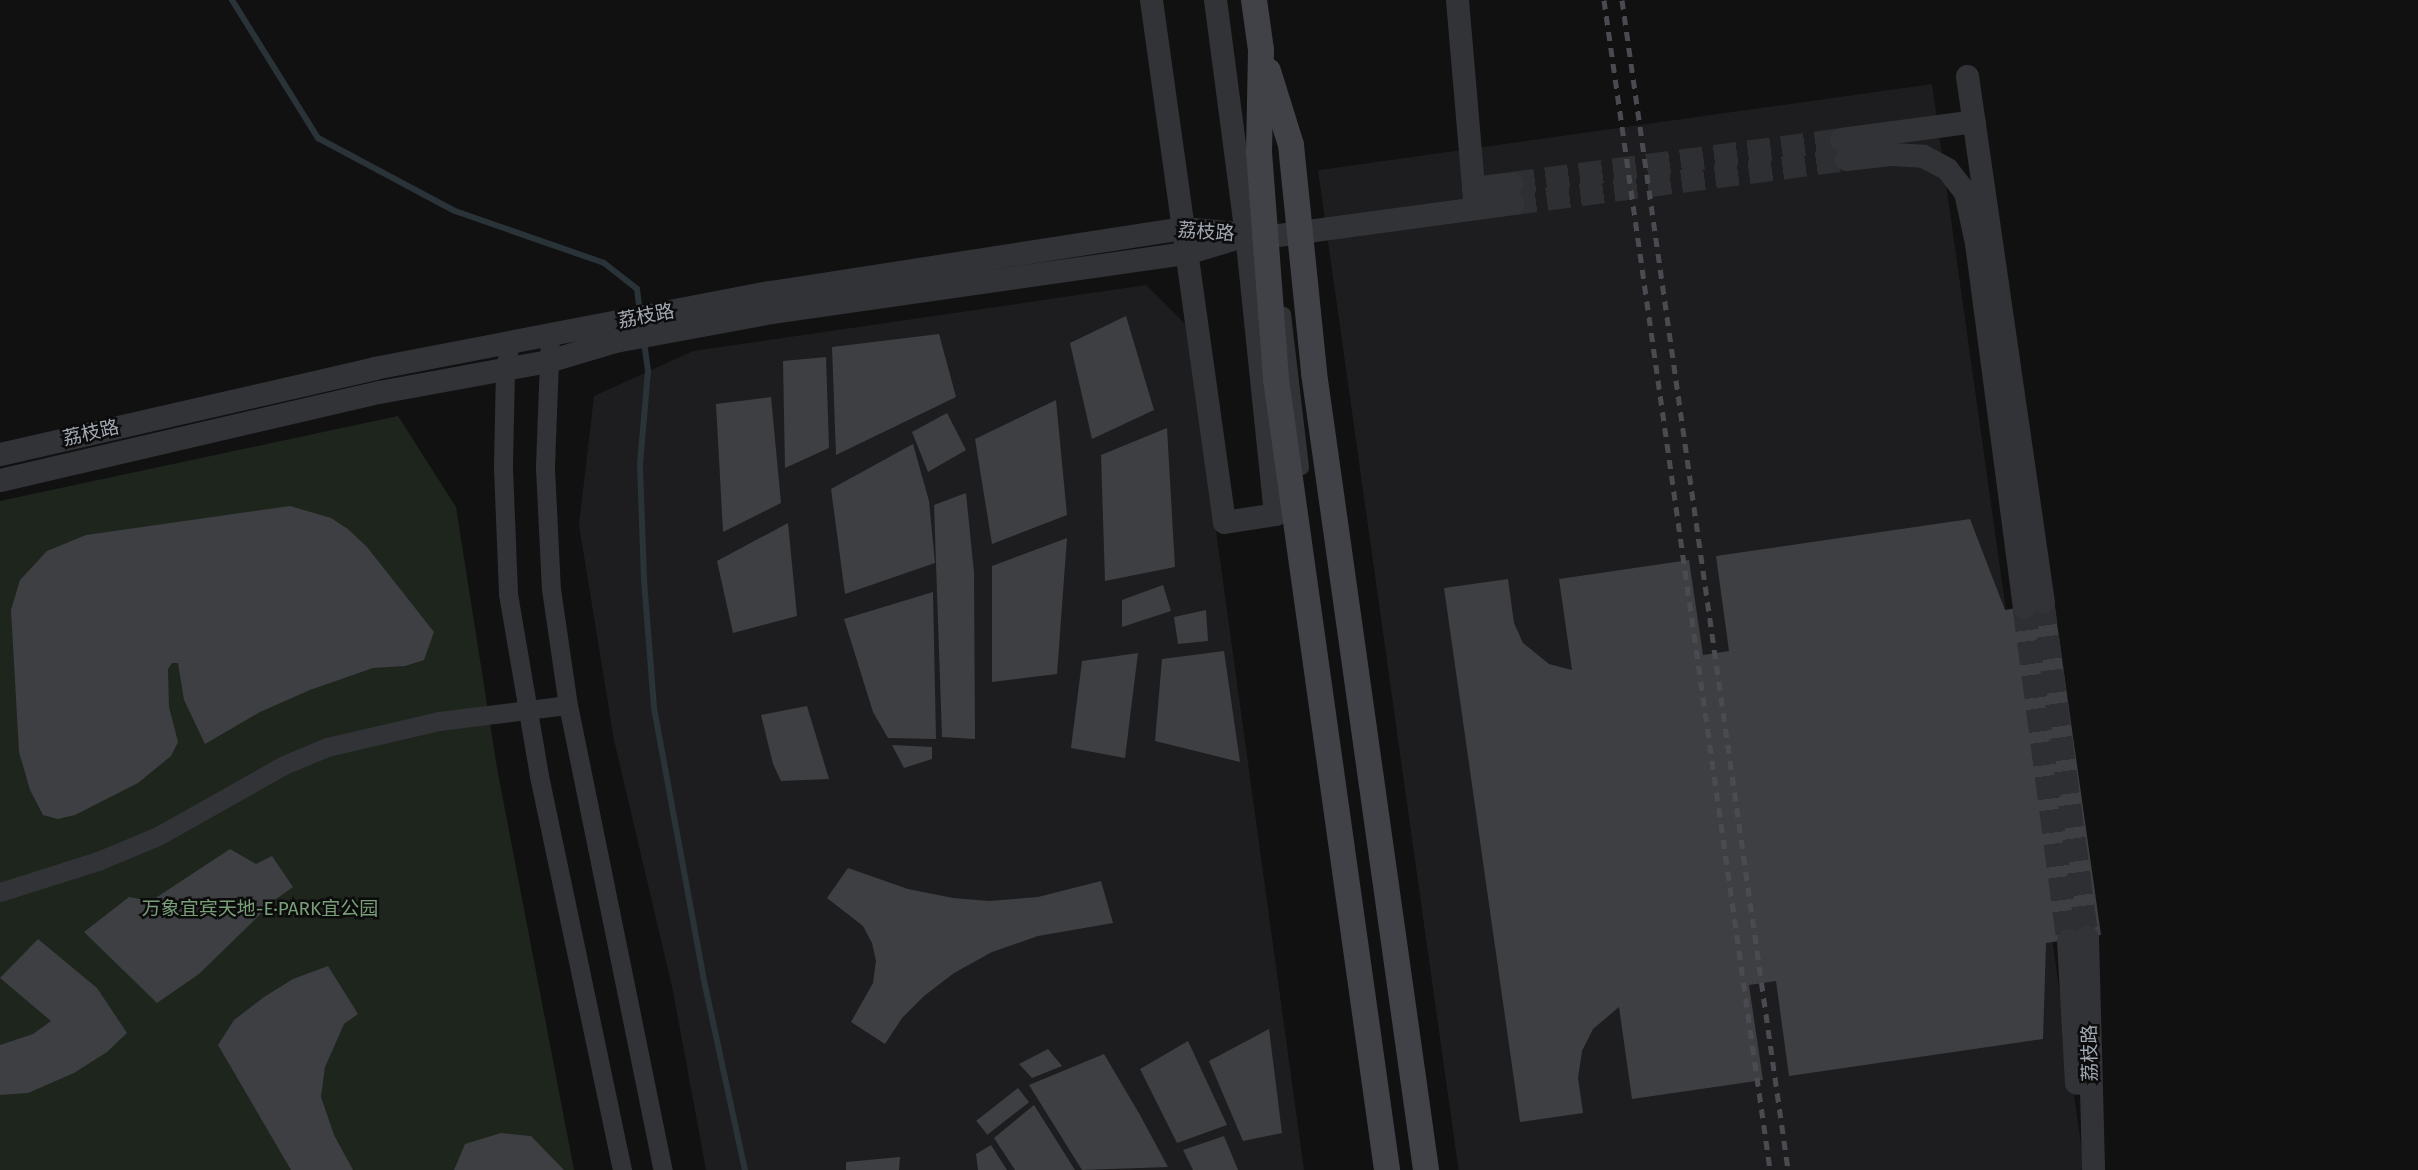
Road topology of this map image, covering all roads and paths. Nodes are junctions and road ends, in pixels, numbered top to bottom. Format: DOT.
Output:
graph roads {
  1 [pos="1151,0"];
  2 [pos="1215,0"];
  3 [pos="1254,0"];
  4 [pos="1457,0"];
  5 [pos="1261,50"];
  6 [pos="1967,76"];
  7 [pos="1974,121"];
  8 [pos="1512,193"];
  9 [pos="1474,198"];
  10 [pos="1182,228"];
  11 [pos="1278,234"];
  12 [pos="1246,235"];
  13 [pos="1186,253"];
  14 [pos="771,302"];
  15 [pos="614,332"];
  16 [pos="550,335"];
  17 [pos="510,342"];
  18 [pos="548,361"];
  19 [pos="505,369"];
  20 [pos="0,454"];
  21 [pos="0,480"];
  22 [pos="568,705"];
  23 [pos="527,709"];
  24 [pos="0,892"];
  25 [pos="622,1170"];
  26 [pos="663,1170"];
  27 [pos="1387,1170"];
  28 [pos="1396,1170"];
  29 [pos="1426,1170"];
  30 [pos="2078,1170"];
  31 [pos="2093,1170"];
  1 -- 10 [label="street"];
  2 -- 12 [label="street"];
  3 -- 5 [label="main road, bridge"];
  4 -- 9 [label="street"];
  5 -- 27 [label="main road, bridge"];
  5 -- 29 [label="main road, bridge"];
  6 -- 7 [label="street"];
  7 -- 7 [label="street"];
  8 -- 9 [label="street"];
  9 -- 11 [label="street"];
  10 -- 12 [label="street, 荔枝路"];
  10 -- 13 [label="street"];
  10 -- 14 [label="street, 荔枝路"];
  11 -- 12 [label="street"];
  11 -- 28 [label="street"];
  12 -- 13 [label="street, 荔枝路"];
  12 -- 13 [label="street"];
  13 -- 14 [label="street, 荔枝路"];
  14 -- 15 [label="street, 荔枝路"];
  15 -- 16 [label="street, 荔枝路"];
  15 -- 18 [label="street, 荔枝路"];
  16 -- 17 [label="street, 荔枝路"];
  16 -- 18 [label="street"];
  17 -- 19 [label="street"];
  17 -- 20 [label="street, 荔枝路"];
  18 -- 19 [label="street, 荔枝路"];
  18 -- 22 [label="street"];
  19 -- 21 [label="street, 荔枝路"];
  19 -- 23 [label="street"];
  22 -- 23 [label="street"];
  22 -- 26 [label="street"];
  23 -- 24 [label="street"];
  23 -- 25 [label="street"];
  30 -- 31 [label="street, 荔枝路"];
}
